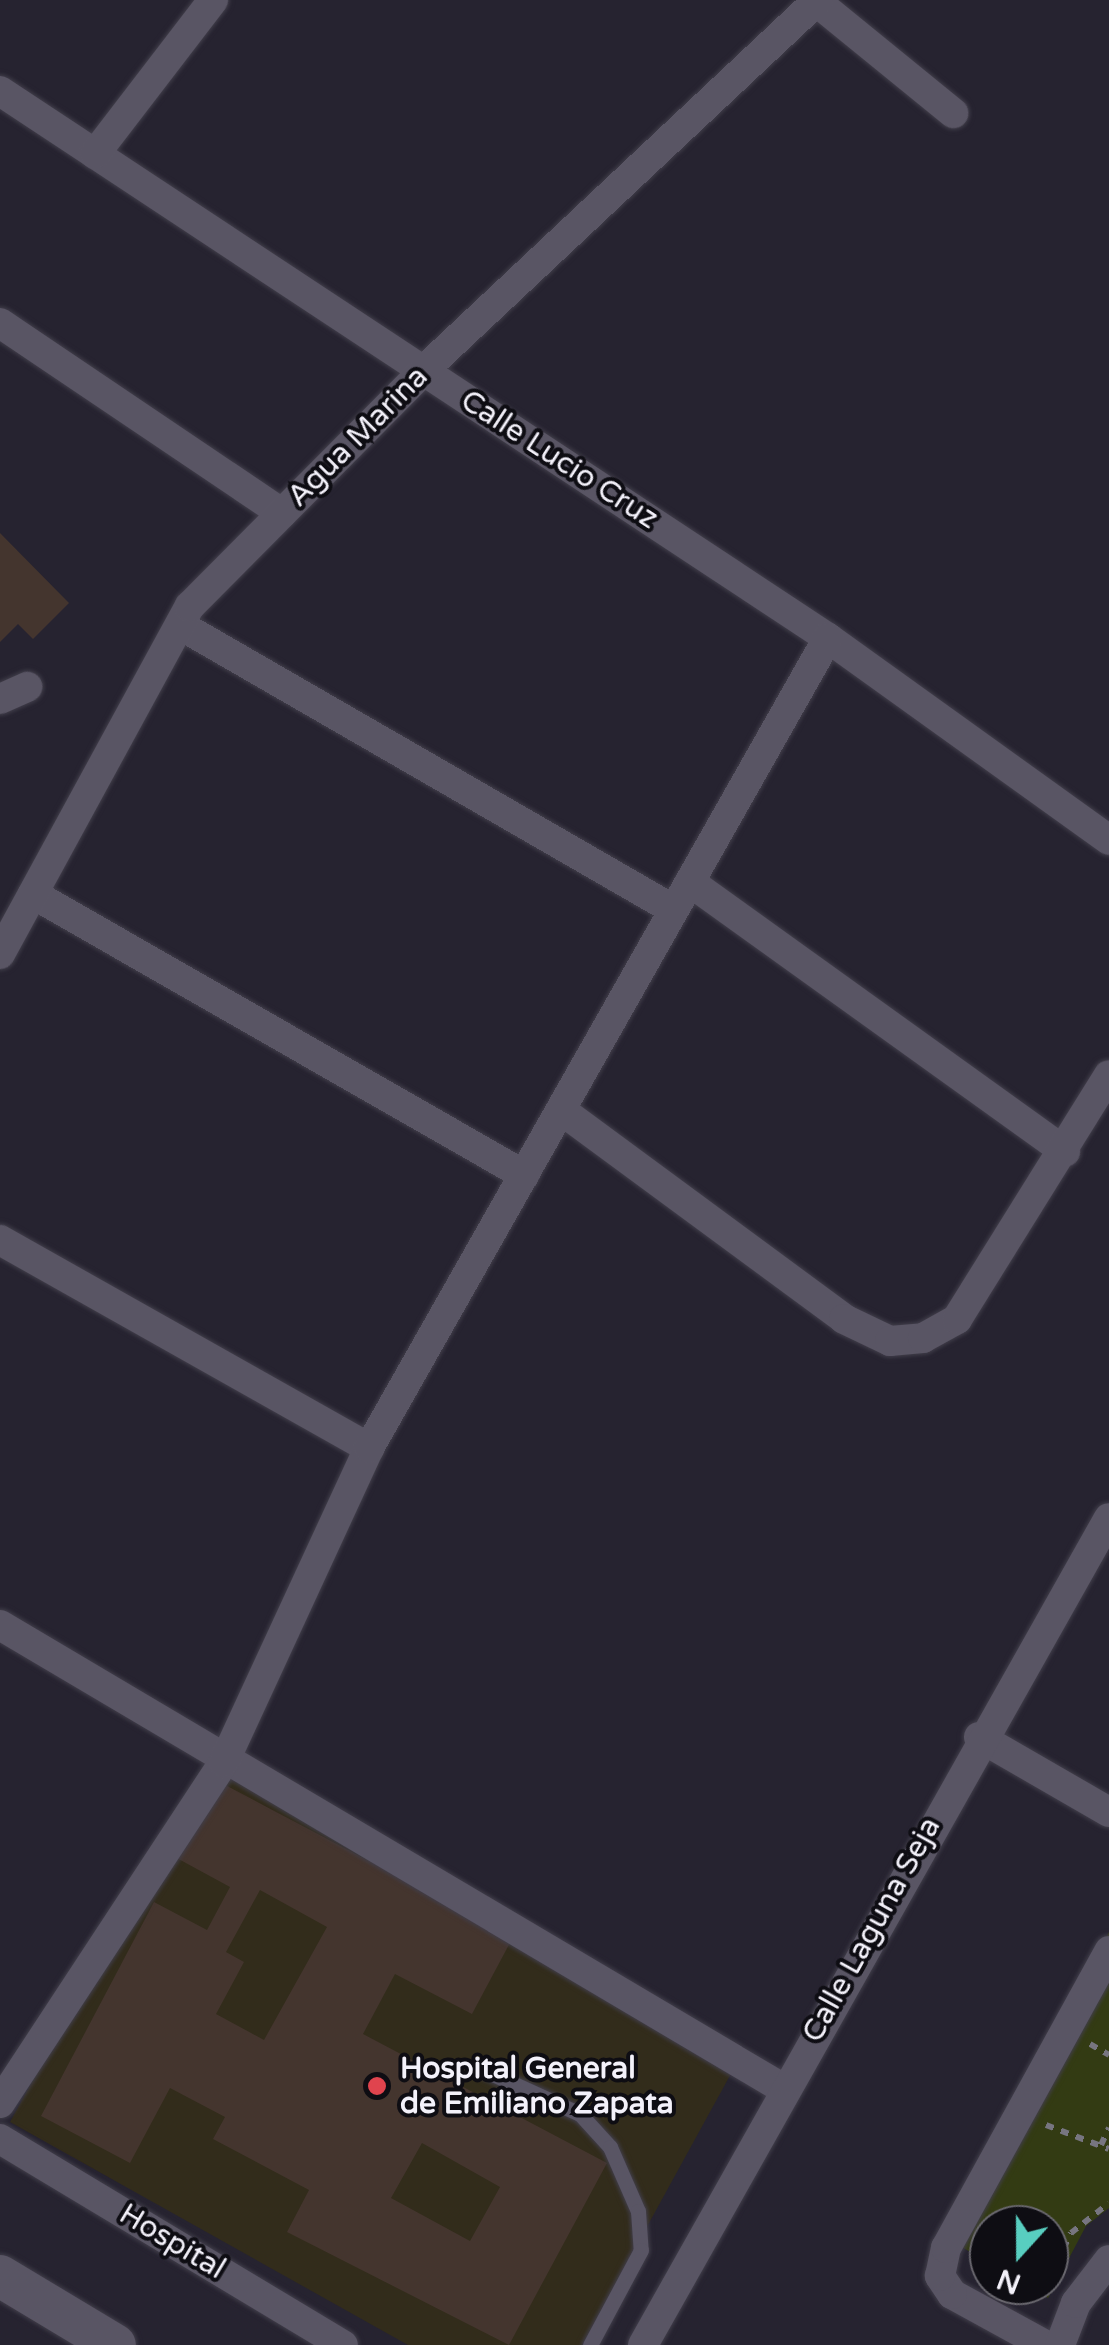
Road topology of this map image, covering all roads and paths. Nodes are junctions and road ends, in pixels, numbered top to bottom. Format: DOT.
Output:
graph roads {
  1 [pos="213,0"];
  2 [pos="818,1"];
  3 [pos="0,91"];
  4 [pos="952,113"];
  5 [pos="96,154"];
  6 [pos="0,324"];
  7 [pos="424,370"];
  8 [pos="282,513"];
  9 [pos="180,624"];
  10 [pos="828,638"];
  11 [pos="1109,840"];
  12 [pos="690,882"];
  13 [pos="32,894"];
  14 [pos="674,910"];
  15 [pos="0,954"];
  16 [pos="1109,1074"];
  17 [pos="561,1110"];
  18 [pos="1065,1151"];
  19 [pos="524,1175"];
  20 [pos="0,1240"];
  21 [pos="369,1448"];
  22 [pos="1109,1518"];
  23 [pos="1100,1554"];
  24 [pos="0,1626"];
  25 [pos="980,1737"];
  26 [pos="224,1762"];
  27 [pos="1109,1812"];
  28 [pos="1109,1951"];
  29 [pos="486,2072"];
  30 [pos="784,2089"];
  31 [pos="0,2104"];
  32 [pos="1016,2113"];
  33 [pos="1109,2128"];
  34 [pos="0,2140"];
  35 [pos="1100,2145"];
  36 [pos="1109,2149"];
  37 [pos="1109,2203"];
  38 [pos="1069,2239"];
  39 [pos="1109,2260"];
  40 [pos="0,2276"];
  41 [pos="115,2345"];
  42 [pos="343,2345"];
  43 [pos="590,2345"];
  44 [pos="643,2345"];
  45 [pos="1045,2345"];
  46 [pos="1060,2345"];
  1 -- 5 [label="street"];
  2 -- 4 [label="street"];
  2 -- 7 [label="street, Agua Marina"];
  3 -- 5 [label="street, Calle Lucio Cruz"];
  5 -- 7 [label="street, Calle Lucio Cruz"];
  6 -- 8 [label="street"];
  7 -- 8 [label="street, Agua Marina"];
  7 -- 10 [label="street, Calle Lucio Cruz"];
  8 -- 9 [label="street, Agua Marina"];
  9 -- 13 [label="street, Agua Marina"];
  9 -- 14 [label="street"];
  10 -- 11 [label="street, Calle Lucio Cruz"];
  10 -- 12 [label="street"];
  12 -- 14 [label="street"];
  12 -- 18 [label="street"];
  13 -- 15 [label="street, Agua Marina"];
  13 -- 19 [label="street"];
  14 -- 17 [label="street"];
  16 -- 18 [label="street"];
  17 -- 18 [label="street"];
  17 -- 19 [label="street"];
  19 -- 21 [label="street"];
  20 -- 21 [label="street"];
  21 -- 26 [label="street"];
  22 -- 23 [label="street, Calle Laguna Seja"];
  23 -- 25 [label="street, Calle Laguna Seja"];
  24 -- 26 [label="street"];
  25 -- 27 [label="street"];
  25 -- 30 [label="street, Calle Laguna Seja"];
  26 -- 30 [label="street"];
  26 -- 31 [label="street"];
  28 -- 32 [label="street"];
  29 -- 43 [label="lane"];
  30 -- 44 [label="street, Calle Laguna Seja"];
  32 -- 35 [label="path"];
  32 -- 45 [label="street"];
  33 -- 35 [label="path"];
  34 -- 42 [label="street, Hospital"];
  35 -- 36 [label="path"];
  37 -- 38 [label="path"];
  39 -- 46 [label="street"];
  40 -- 41 [label="main road"];
}
